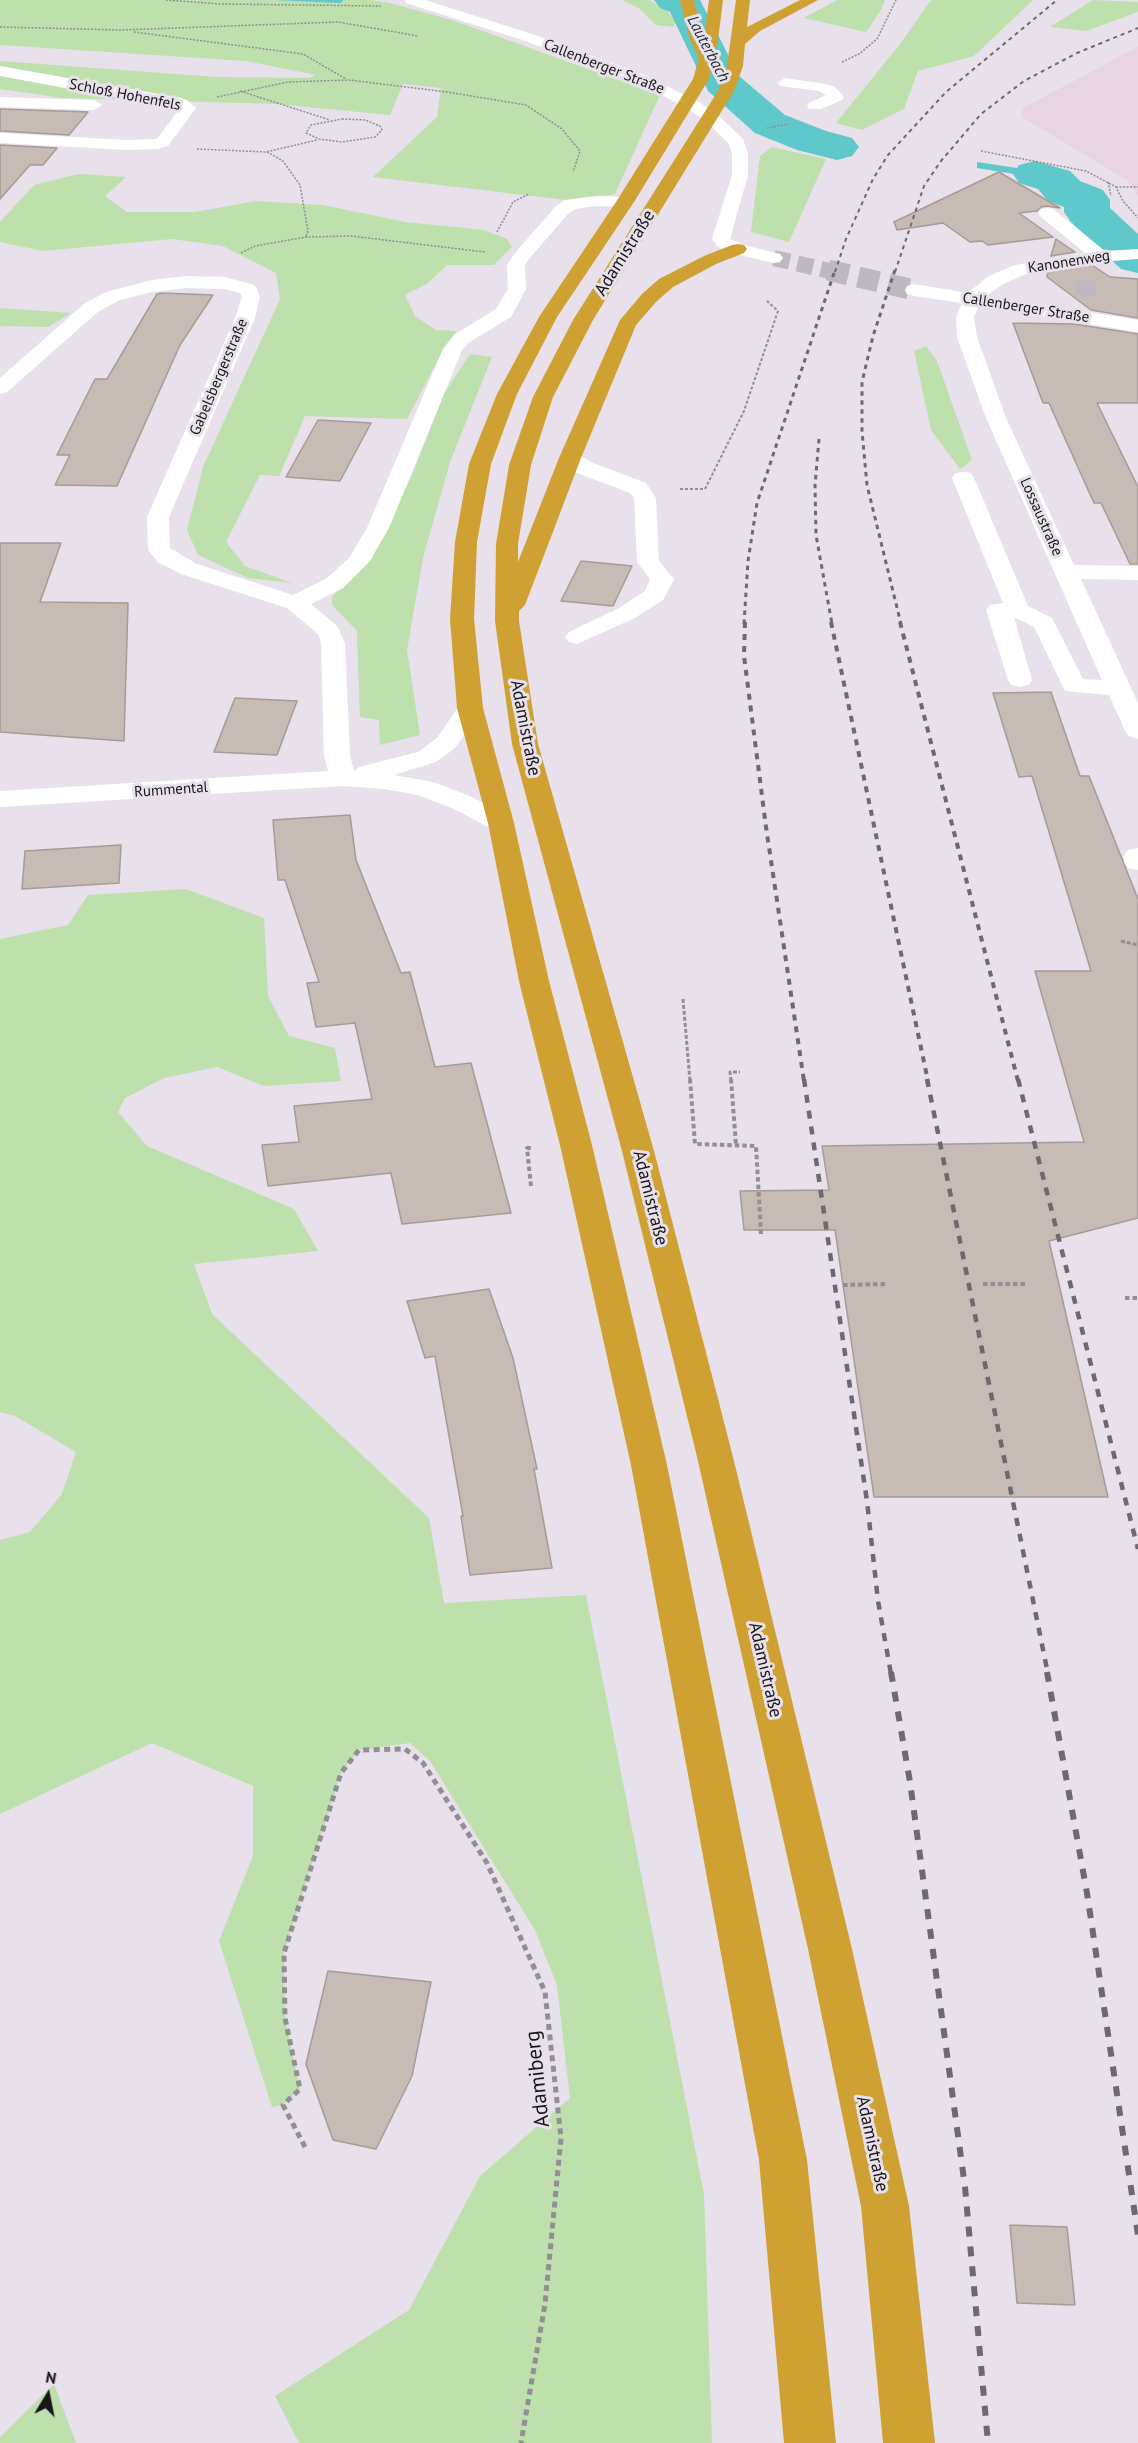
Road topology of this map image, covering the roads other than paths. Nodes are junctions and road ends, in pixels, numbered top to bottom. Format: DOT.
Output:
graph roads {
  1 [pos="411,0"];
  2 [pos="687,0"];
  3 [pos="716,0"];
  4 [pos="743,0"];
  5 [pos="810,0"];
  6 [pos="739,42"];
  7 [pos="706,58"];
  8 [pos="0,71"];
  9 [pos="785,83"];
  10 [pos="0,102"];
  11 [pos="815,106"];
  12 [pos="188,108"];
  13 [pos="0,138"];
  14 [pos="624,202"];
  15 [pos="1047,213"];
  16 [pos="738,249"];
  17 [pos="1129,254"];
  18 [pos="1100,256"];
  19 [pos="774,258"];
  20 [pos="1073,259"];
  21 [pos="1088,273"];
  22 [pos="914,290"];
  23 [pos="1086,296"];
  24 [pos="973,299"];
  25 [pos="1072,315"];
  26 [pos="1138,326"];
  27 [pos="0,388"];
  28 [pos="570,458"];
  29 [pos="963,478"];
  30 [pos="616,480"];
  31 [pos="556,494"];
  32 [pos="1066,572"];
  33 [pos="1138,573"];
  34 [pos="295,603"];
  35 [pos="1018,610"];
  36 [pos="507,621"];
  37 [pos="577,638"];
  38 [pos="1020,680"];
  39 [pos="1119,688"];
  40 [pos="470,708"];
  41 [pos="1138,731"];
  42 [pos="343,778"];
  43 [pos="0,799"];
  44 [pos="501,823"];
  45 [pos="1138,856"];
  46 [pos="1138,862"];
  47 [pos="810,2443"];
  48 [pos="909,2443"];
  1 -- 16 [label="street, Callenberger Straße"];
  2 -- 7 [label="highway"];
  3 -- 7 [label="highway, Adamistraße"];
  4 -- 6 [label="highway, Adamistraße"];
  5 -- 6 [label="highway"];
  6 -- 36 [label="highway, Adamistraße"];
  7 -- 14 [label="highway, Adamistraße"];
  8 -- 12 [label="street, Schloß Hohenfels"];
  9 -- 11 [label="street"];
  10 -- 12 [label="street"];
  12 -- 13 [label="street, Schloß Hohenfels"];
  14 -- 34 [label="street, Adamistraße"];
  14 -- 40 [label="highway, Adamistraße"];
  15 -- 18 [label="street"];
  16 -- 19 [label="street"];
  16 -- 28 [label="highway"];
  17 -- 18 [label="street, Kanonenweg"];
  18 -- 20 [label="street, Kanonenweg"];
  20 -- 21 [label="street"];
  20 -- 24 [label="street, Kanonenweg"];
  22 -- 24 [label="street, Callenberger Straße"];
  23 -- 25 [label="street"];
  24 -- 25 [label="street, Callenberger Straße"];
  24 -- 32 [label="street, Lossaustraße"];
  25 -- 26 [label="street, Callenberger Straße"];
  27 -- 34 [label="street, Gabelsbergerstraße"];
  28 -- 30 [label="street"];
  28 -- 31 [label="highway"];
  29 -- 35 [label="street"];
  30 -- 31 [label="street"];
  30 -- 37 [label="street"];
  31 -- 36 [label="highway"];
  32 -- 33 [label="street"];
  32 -- 39 [label="street, Lossaustraße"];
  34 -- 42 [label="street"];
  35 -- 38 [label="street"];
  35 -- 39 [label="street"];
  36 -- 48 [label="highway, Adamistraße"];
  39 -- 41 [label="street, Lossaustraße"];
  40 -- 42 [label="street, Rummental"];
  40 -- 44 [label="highway, Adamistraße"];
  42 -- 43 [label="street, Rummental"];
  42 -- 44 [label="street, Rummental"];
  44 -- 47 [label="highway, Adamistraße"];
  45 -- 46 [label="street"];
}
